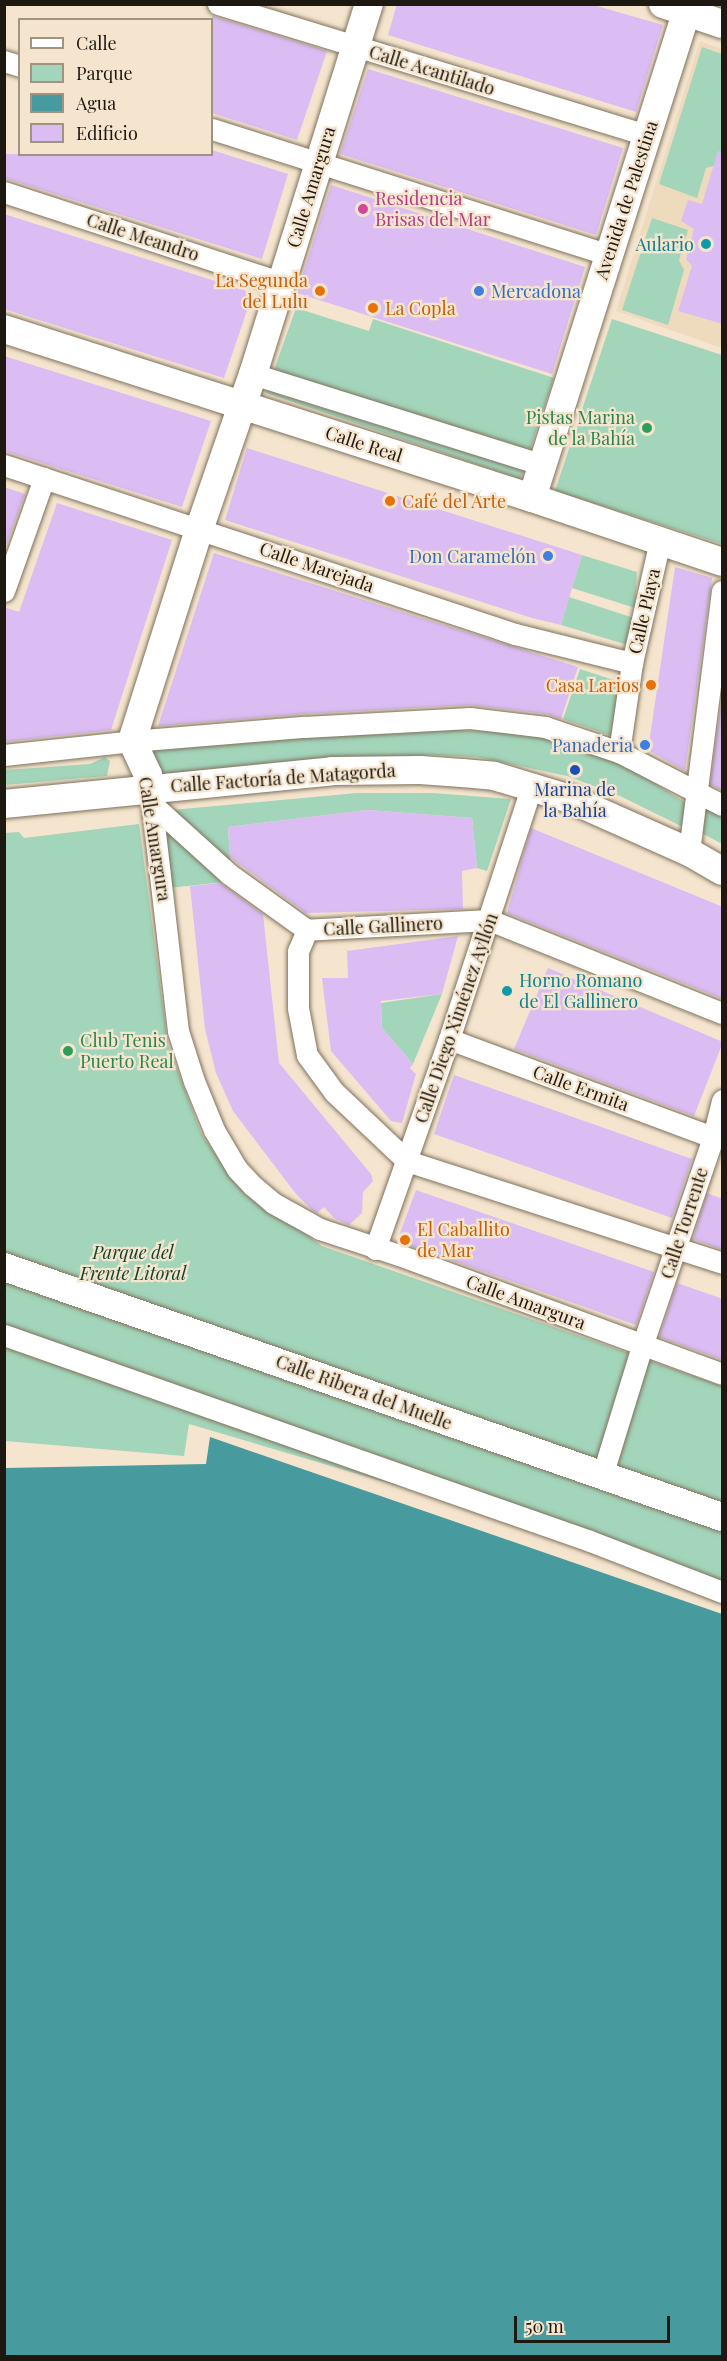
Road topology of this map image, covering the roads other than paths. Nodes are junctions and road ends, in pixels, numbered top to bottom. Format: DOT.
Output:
graph roads {
  1 [pos="218,4"];
  2 [pos="369,4"];
  3 [pos="680,7"];
  4 [pos="723,24"];
  5 [pos="356,46"];
  6 [pos="213,129"];
  7 [pos="646,135"];
  8 [pos="317,164"];
  9 [pos="4,192"];
  10 [pos="609,255"];
  11 [pos="282,283"];
  12 [pos="4,329"];
  13 [pos="253,374"];
  14 [pos="242,406"];
  15 [pos="541,464"];
  16 [pos="4,465"];
  17 [pos="44,478"];
  18 [pos="532,498"];
  19 [pos="200,527"];
  20 [pos="660,541"];
  21 [pos="723,562"];
  22 [pos="4,591"];
  23 [pos="723,591"];
  24 [pos="632,663"];
  25 [pos="132,741"];
  26 [pos="620,752"];
  27 [pos="4,755"];
  28 [pos="532,785"];
  29 [pos="697,791"];
  30 [pos="152,797"];
  31 [pos="4,804"];
  32 [pos="723,805"];
  33 [pos="689,852"];
  34 [pos="723,871"];
  35 [pos="489,920"];
  36 [pos="307,930"];
  37 [pos="723,1013"];
  38 [pos="449,1040"];
  39 [pos="723,1100"];
  40 [pos="713,1137"];
  41 [pos="407,1161"];
  42 [pos="677,1248"];
  43 [pos="375,1249"];
  44 [pos="723,1263"];
  45 [pos="4,1267"];
  46 [pos="4,1335"];
  47 [pos="642,1346"];
  48 [pos="723,1374"];
  49 [pos="602,1476"];
  50 [pos="723,1517"];
  51 [pos="723,1592"];
  1 -- 5 [label="street, Calle Acantilado"];
  2 -- 5 [label="street, Calle Amargura"];
  3 -- 4 [label="street"];
  3 -- 7 [label="street, Avenida de Palestina"];
  5 -- 7 [label="street, Calle Acantilado"];
  5 -- 8 [label="street, Calle Amargura"];
  6 -- 8 [label="street"];
  7 -- 10 [label="street, Avenida de Palestina"];
  8 -- 10 [label="street"];
  8 -- 11 [label="street, Calle Amargura"];
  9 -- 11 [label="street, Calle Meandro"];
  10 -- 15 [label="street, Avenida de Palestina"];
  11 -- 13 [label="street, Calle Amargura"];
  12 -- 14 [label="street, Calle Real"];
  13 -- 14 [label="street, Calle Amargura"];
  13 -- 15 [label="street"];
  14 -- 18 [label="street, Calle Real"];
  14 -- 19 [label="street, Calle Amargura"];
  15 -- 18 [label="street, Avenida de Palestina"];
  16 -- 17 [label="street, Calle Marejada"];
  17 -- 19 [label="street, Calle Marejada"];
  17 -- 22 [label="street"];
  18 -- 20 [label="street, Calle Real"];
  19 -- 24 [label="street, Calle Marejada"];
  19 -- 25 [label="street, Calle Amargura"];
  20 -- 21 [label="street, Calle Real"];
  20 -- 24 [label="street, Calle Playa"];
  23 -- 29 [label="street"];
  24 -- 26 [label="street, Calle Playa"];
  25 -- 26 [label="street"];
  25 -- 27 [label="street"];
  25 -- 30 [label="street, Calle Amargura"];
  26 -- 29 [label="street"];
  28 -- 30 [label="street, Calle Factoría de Matagorda"];
  28 -- 33 [label="street, Calle Factoría de Matagorda"];
  28 -- 35 [label="street, Calle Diego Ximénez Ayllón"];
  29 -- 32 [label="street"];
  29 -- 33 [label="street"];
  30 -- 31 [label="street, Calle Factoría de Matagorda"];
  30 -- 36 [label="street"];
  30 -- 43 [label="street, Calle Amargura"];
  33 -- 34 [label="street, Calle Factoría de Matagorda"];
  35 -- 36 [label="street, Calle Gallinero"];
  35 -- 37 [label="street, Calle Gallinero"];
  35 -- 38 [label="street, Calle Diego Ximénez Ayllón"];
  36 -- 41 [label="street, Calle Gallinero"];
  38 -- 40 [label="street, Calle Ermita"];
  38 -- 41 [label="street, Calle Diego Ximénez Ayllón"];
  39 -- 40 [label="street, Calle Torrente"];
  40 -- 42 [label="street, Calle Torrente"];
  41 -- 42 [label="street, Calle Gallinero"];
  41 -- 43 [label="street, Calle Diego Ximénez Ayllón"];
  42 -- 44 [label="street, Calle Gallinero"];
  42 -- 47 [label="street, Calle Torrente"];
  43 -- 47 [label="street, Calle Amargura"];
  45 -- 49 [label="street, Calle Ribera del Muelle"];
  46 -- 51 [label="street"];
  47 -- 48 [label="street, Calle Amargura"];
  47 -- 49 [label="street, Calle Torrente"];
  49 -- 50 [label="street, Calle Ribera del Muelle"];
}
